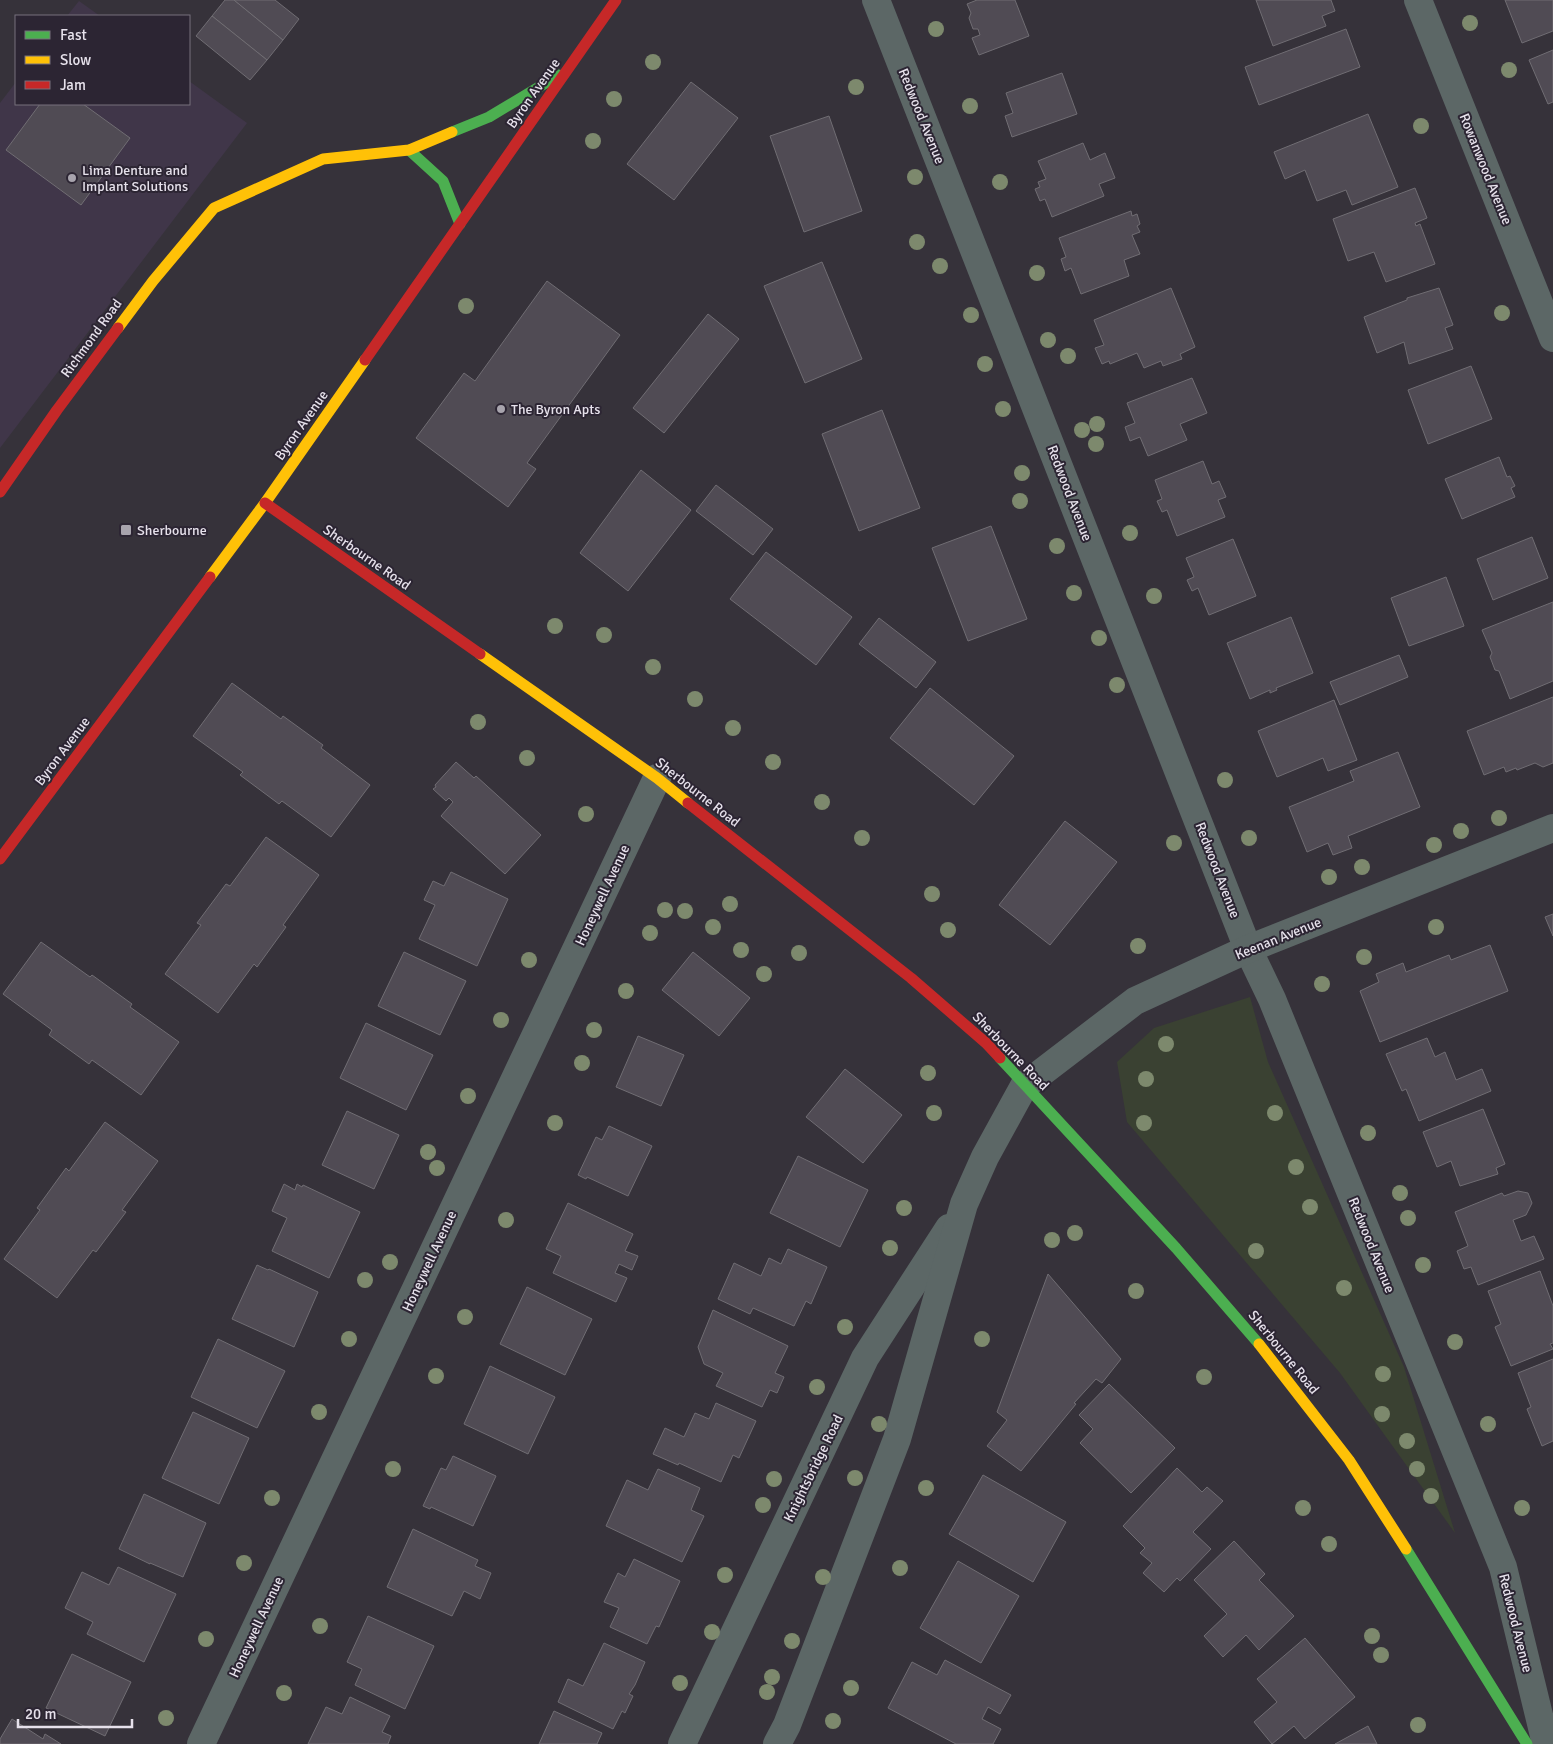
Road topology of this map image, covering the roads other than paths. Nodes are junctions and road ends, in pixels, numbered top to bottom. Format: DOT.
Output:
graph roads {
  1 [pos="616,0"];
  2 [pos="876,0"];
  3 [pos="1418,0"];
  4 [pos="567,70"];
  5 [pos="409,150"];
  6 [pos="460,224"];
  7 [pos="1553,338"];
  8 [pos="0,492"];
  9 [pos="265,503"];
  10 [pos="657,778"];
  11 [pos="1553,828"];
  12 [pos="0,859"];
  13 [pos="1248,949"];
  14 [pos="1024,1086"];
  15 [pos="964,1204"];
  16 [pos="201,1744"];
  17 [pos="682,1744"];
  18 [pos="777,1744"];
  19 [pos="1526,1744"];
  20 [pos="1546,1744"];
  1 -- 4 [label="street, Byron Avenue"];
  2 -- 13 [label="street, Redwood Avenue"];
  3 -- 7 [label="street, Rowanwood Avenue"];
  4 -- 5 [label="street"];
  4 -- 6 [label="street, Byron Avenue"];
  5 -- 6 [label="street"];
  5 -- 8 [label="street, Richmond Road"];
  6 -- 9 [label="street, Byron Avenue"];
  9 -- 10 [label="street, Sherbourne Road"];
  9 -- 12 [label="street, Byron Avenue"];
  10 -- 14 [label="street, Sherbourne Road"];
  10 -- 16 [label="street, Honeywell Avenue"];
  11 -- 13 [label="street, Keenan Avenue"];
  13 -- 14 [label="street, Keenan Avenue"];
  13 -- 20 [label="street, Redwood Avenue"];
  14 -- 15 [label="street, Knightsbridge Road"];
  14 -- 19 [label="street, Sherbourne Road"];
  15 -- 17 [label="street, Knightsbridge Road"];
  15 -- 18 [label="street, Knightsbridge Road"];
}
